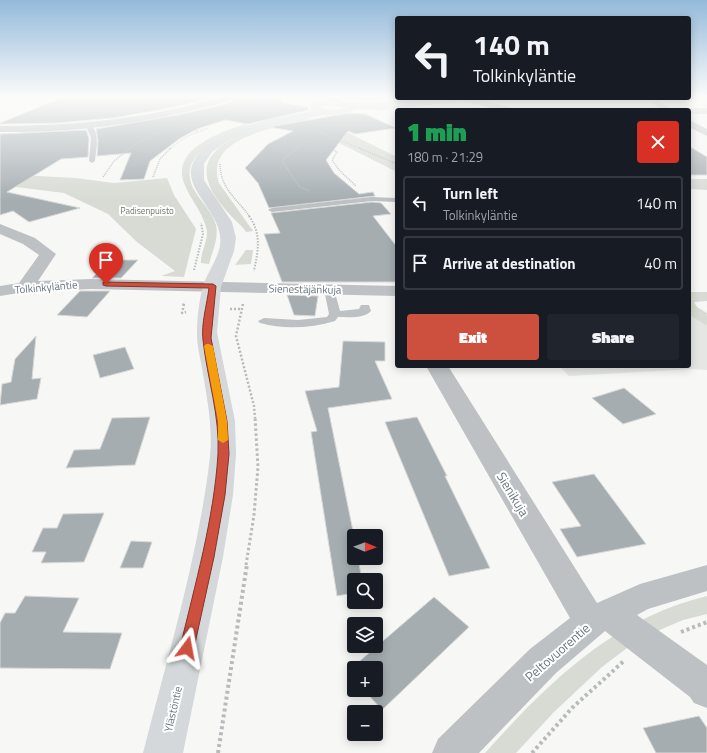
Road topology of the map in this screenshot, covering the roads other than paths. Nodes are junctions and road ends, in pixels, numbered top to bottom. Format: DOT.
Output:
graph roads {
  1 [pos="91,131"];
  2 [pos="247,131"];
  3 [pos="92,161"];
  4 [pos="395,200"];
  5 [pos="272,210"];
  6 [pos="0,228"];
  7 [pos="213,286"];
  8 [pos="25,287"];
  9 [pos="329,290"];
  10 [pos="0,291"];
  11 [pos="395,291"];
  12 [pos="365,307"];
  13 [pos="335,314"];
  14 [pos="264,321"];
  15 [pos="438,368"];
  16 [pos="707,578"];
  17 [pos="599,618"];
  18 [pos="707,690"];
  19 [pos="163,753"];
  20 [pos="452,753"];
  1 -- 3 [label="lane"];
  2 -- 7 [label="main road, Ylästöntie"];
  4 -- 5 [label="lane"];
  6 -- 8 [label="street"];
  7 -- 8 [label="street, Tolkinkyläntie"];
  7 -- 9 [label="street, Sienestäjänkuja"];
  7 -- 19 [label="main road, Ylästöntie"];
  8 -- 10 [label="street, Tolkinkyläntie"];
  9 -- 11 [label="street, Sienestäjänkuja"];
  9 -- 13 [label="lane"];
  12 -- 13 [label="lane"];
  13 -- 14 [label="lane"];
  15 -- 17 [label="street, Sienikuja"];
  16 -- 17 [label="street, Peltovuorentie"];
  17 -- 18 [label="street"];
  17 -- 20 [label="street, Peltovuorentie"];
}
